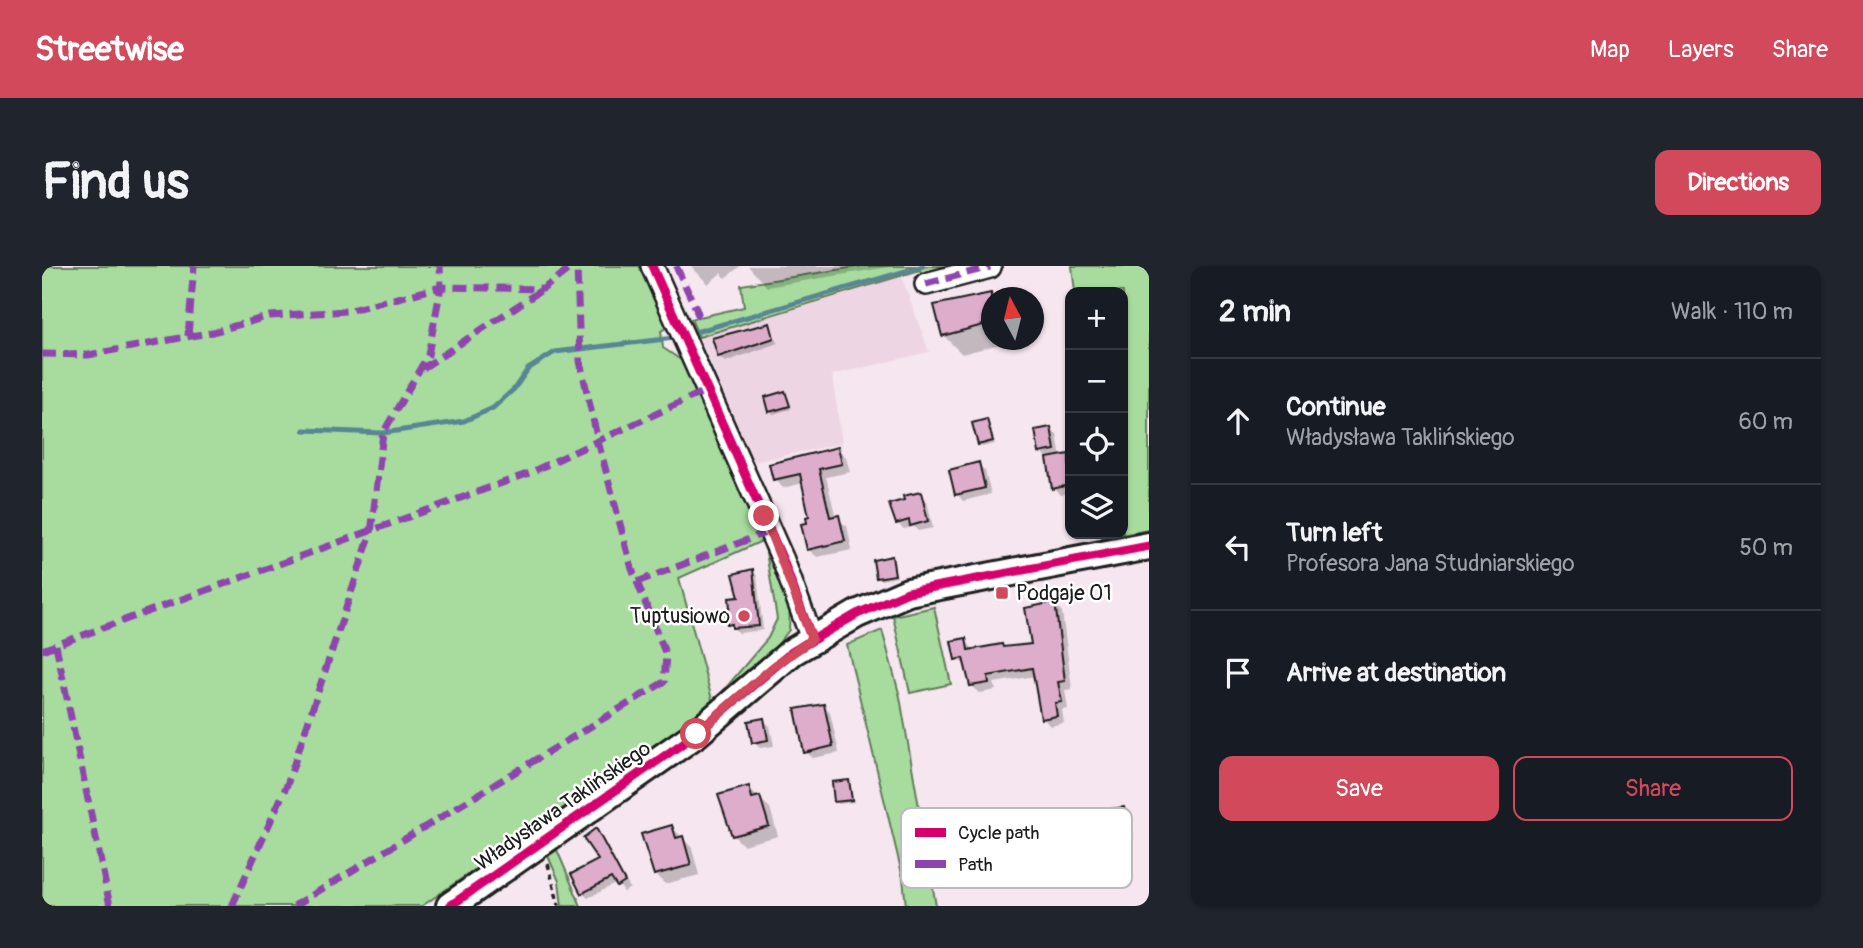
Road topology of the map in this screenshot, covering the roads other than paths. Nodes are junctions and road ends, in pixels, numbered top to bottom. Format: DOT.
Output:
graph roads {
  1 [pos="652,266"];
  2 [pos="989,267"];
  3 [pos="964,270"];
  4 [pos="926,284"];
  5 [pos="1149,547"];
  6 [pos="812,639"];
  7 [pos="450,906"];
  1 -- 6 [label="street"];
  2 -- 3 [label="street"];
  3 -- 4 [label="street"];
  5 -- 6 [label="street, Władysława Taklińskiego"];
  6 -- 7 [label="street, Władysława Taklińskiego"];
}
